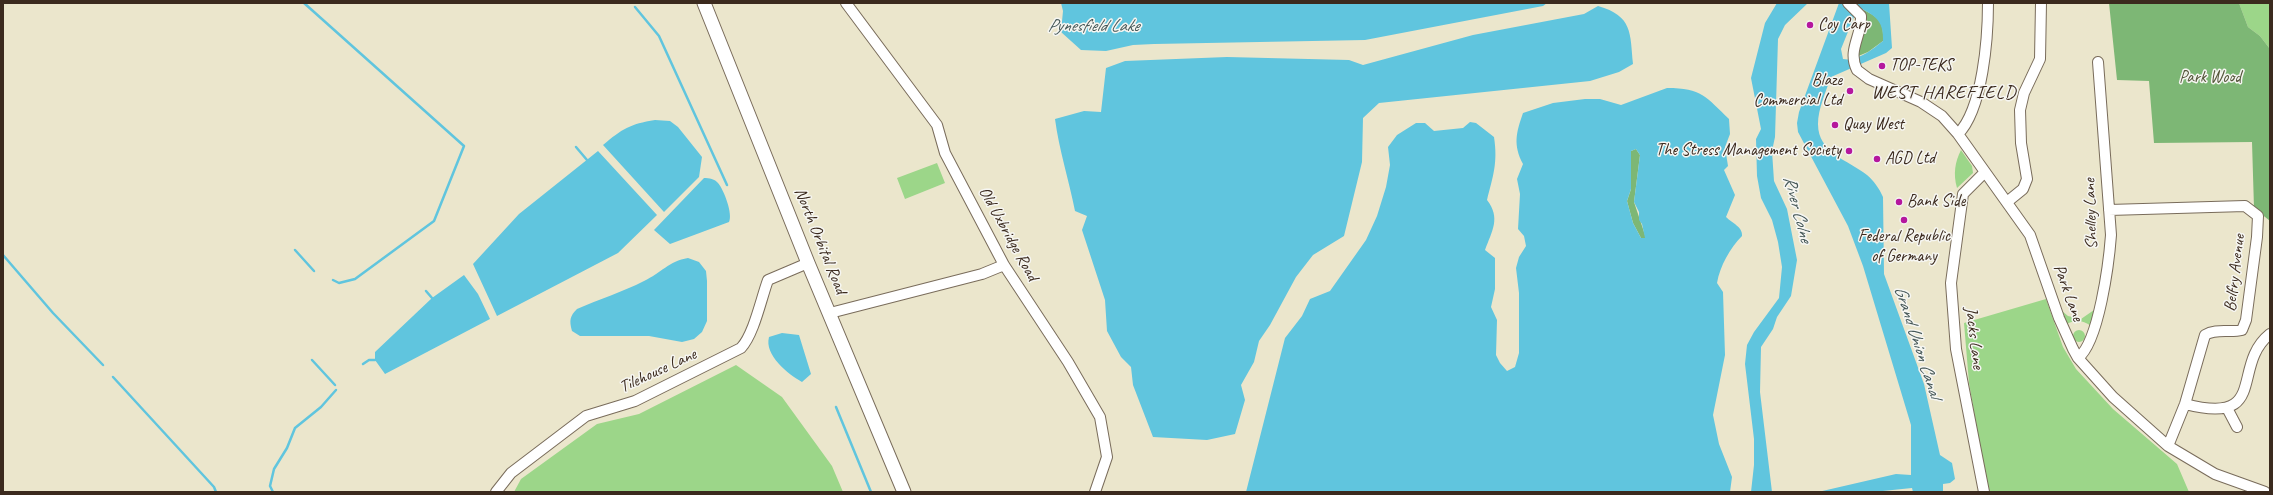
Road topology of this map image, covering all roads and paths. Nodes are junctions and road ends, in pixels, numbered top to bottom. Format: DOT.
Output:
graph roads {
  1 [pos="704,3"];
  2 [pos="846,3"];
  3 [pos="1848,3"];
  4 [pos="1988,3"];
  5 [pos="2041,3"];
  6 [pos="2098,62"];
  7 [pos="1958,134"];
  8 [pos="1984,172"];
  9 [pos="2007,202"];
  10 [pos="2109,210"];
  11 [pos="808,263"];
  12 [pos="1004,265"];
  13 [pos="830,313"];
  14 [pos="2270,334"];
  15 [pos="2078,358"];
  16 [pos="2185,404"];
  17 [pos="2227,408"];
  18 [pos="2237,427"];
  19 [pos="2168,446"];
  20 [pos="496,492"];
  21 [pos="904,492"];
  22 [pos="1094,492"];
  23 [pos="1984,492"];
  24 [pos="2265,492"];
  1 -- 11 [label="main road, North Orbital Road"];
  2 -- 12 [label="street, Old Uxbridge Road"];
  3 -- 7 [label="street, Park Lane"];
  4 -- 7 [label="street"];
  5 -- 9 [label="street"];
  6 -- 10 [label="street, Shelley Lane"];
  7 -- 8 [label="street, Park Lane"];
  8 -- 9 [label="street, Park Lane"];
  8 -- 23 [label="street, Jacks Lane"];
  9 -- 15 [label="street, Park Lane"];
  10 -- 15 [label="street, Shelley Lane"];
  10 -- 16 [label="street, Belfry Avenue"];
  11 -- 13 [label="main road, North Orbital Road"];
  11 -- 20 [label="street, Tilehouse Lane"];
  12 -- 13 [label="street"];
  12 -- 22 [label="street, Old Uxbridge Road"];
  13 -- 21 [label="main road, North Orbital Road"];
  14 -- 17 [label="street"];
  15 -- 19 [label="street, Park Lane"];
  16 -- 17 [label="street"];
  16 -- 19 [label="street, Belfry Avenue"];
  17 -- 18 [label="street"];
  19 -- 24 [label="street, Park Lane"];
}
